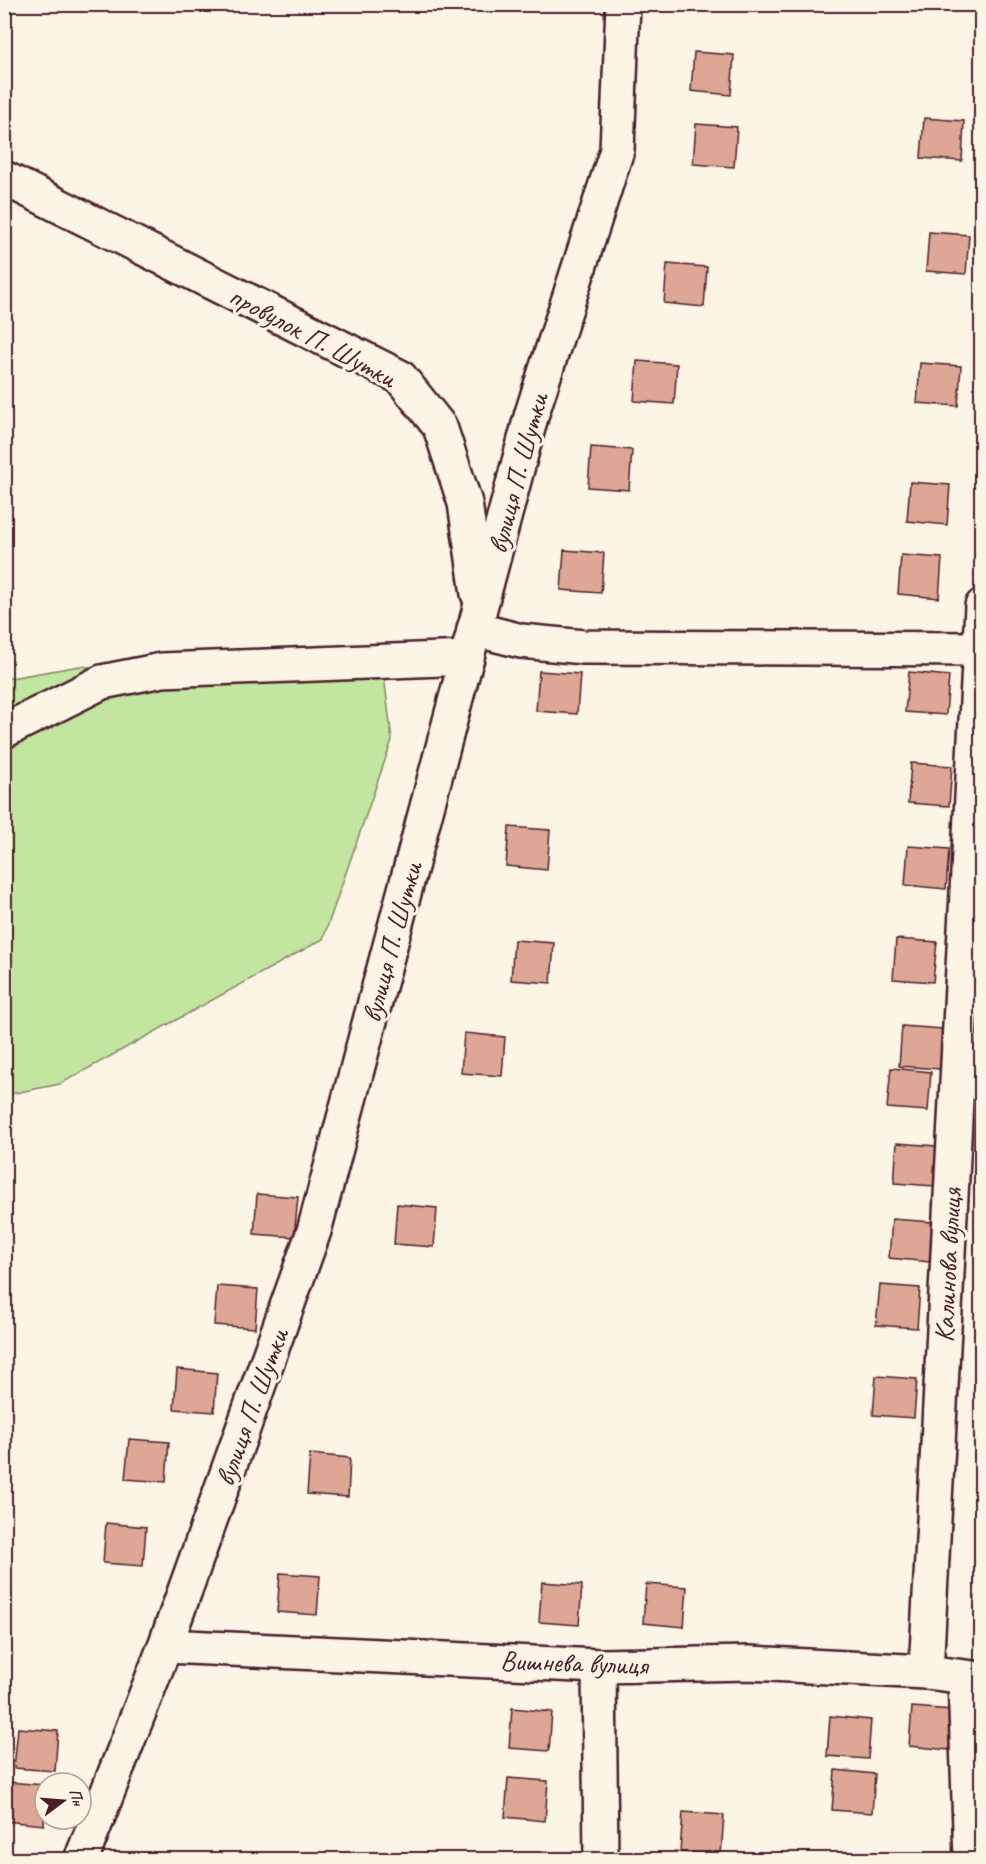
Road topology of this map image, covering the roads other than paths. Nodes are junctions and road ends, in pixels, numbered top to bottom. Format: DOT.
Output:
graph roads {
  1 [pos="623,4"];
  2 [pos="4,178"];
  3 [pos="981,606"];
  4 [pos="474,632"];
  5 [pos="978,649"];
  6 [pos="4,730"];
  7 [pos="165,1646"];
  8 [pos="599,1666"];
  9 [pos="926,1672"];
  10 [pos="973,1679"];
  11 [pos="81,1860"];
  12 [pos="601,1860"];
  13 [pos="971,1860"];
  1 -- 4 [label="street, вулиця П. Шутки"];
  2 -- 4 [label="street, провулок П. Шутки"];
  3 -- 5 [label="street, Калинова вулиця"];
  4 -- 5 [label="street"];
  4 -- 6 [label="street"];
  4 -- 7 [label="street, вулиця П. Шутки"];
  5 -- 9 [label="street, Калинова вулиця"];
  7 -- 8 [label="street, Вишнева вулиця"];
  7 -- 11 [label="street, вулиця П. Шутки"];
  8 -- 9 [label="street, Вишнева вулиця"];
  8 -- 12 [label="street"];
  9 -- 10 [label="street, Вишнева вулиця"];
  10 -- 13 [label="street"];
}
